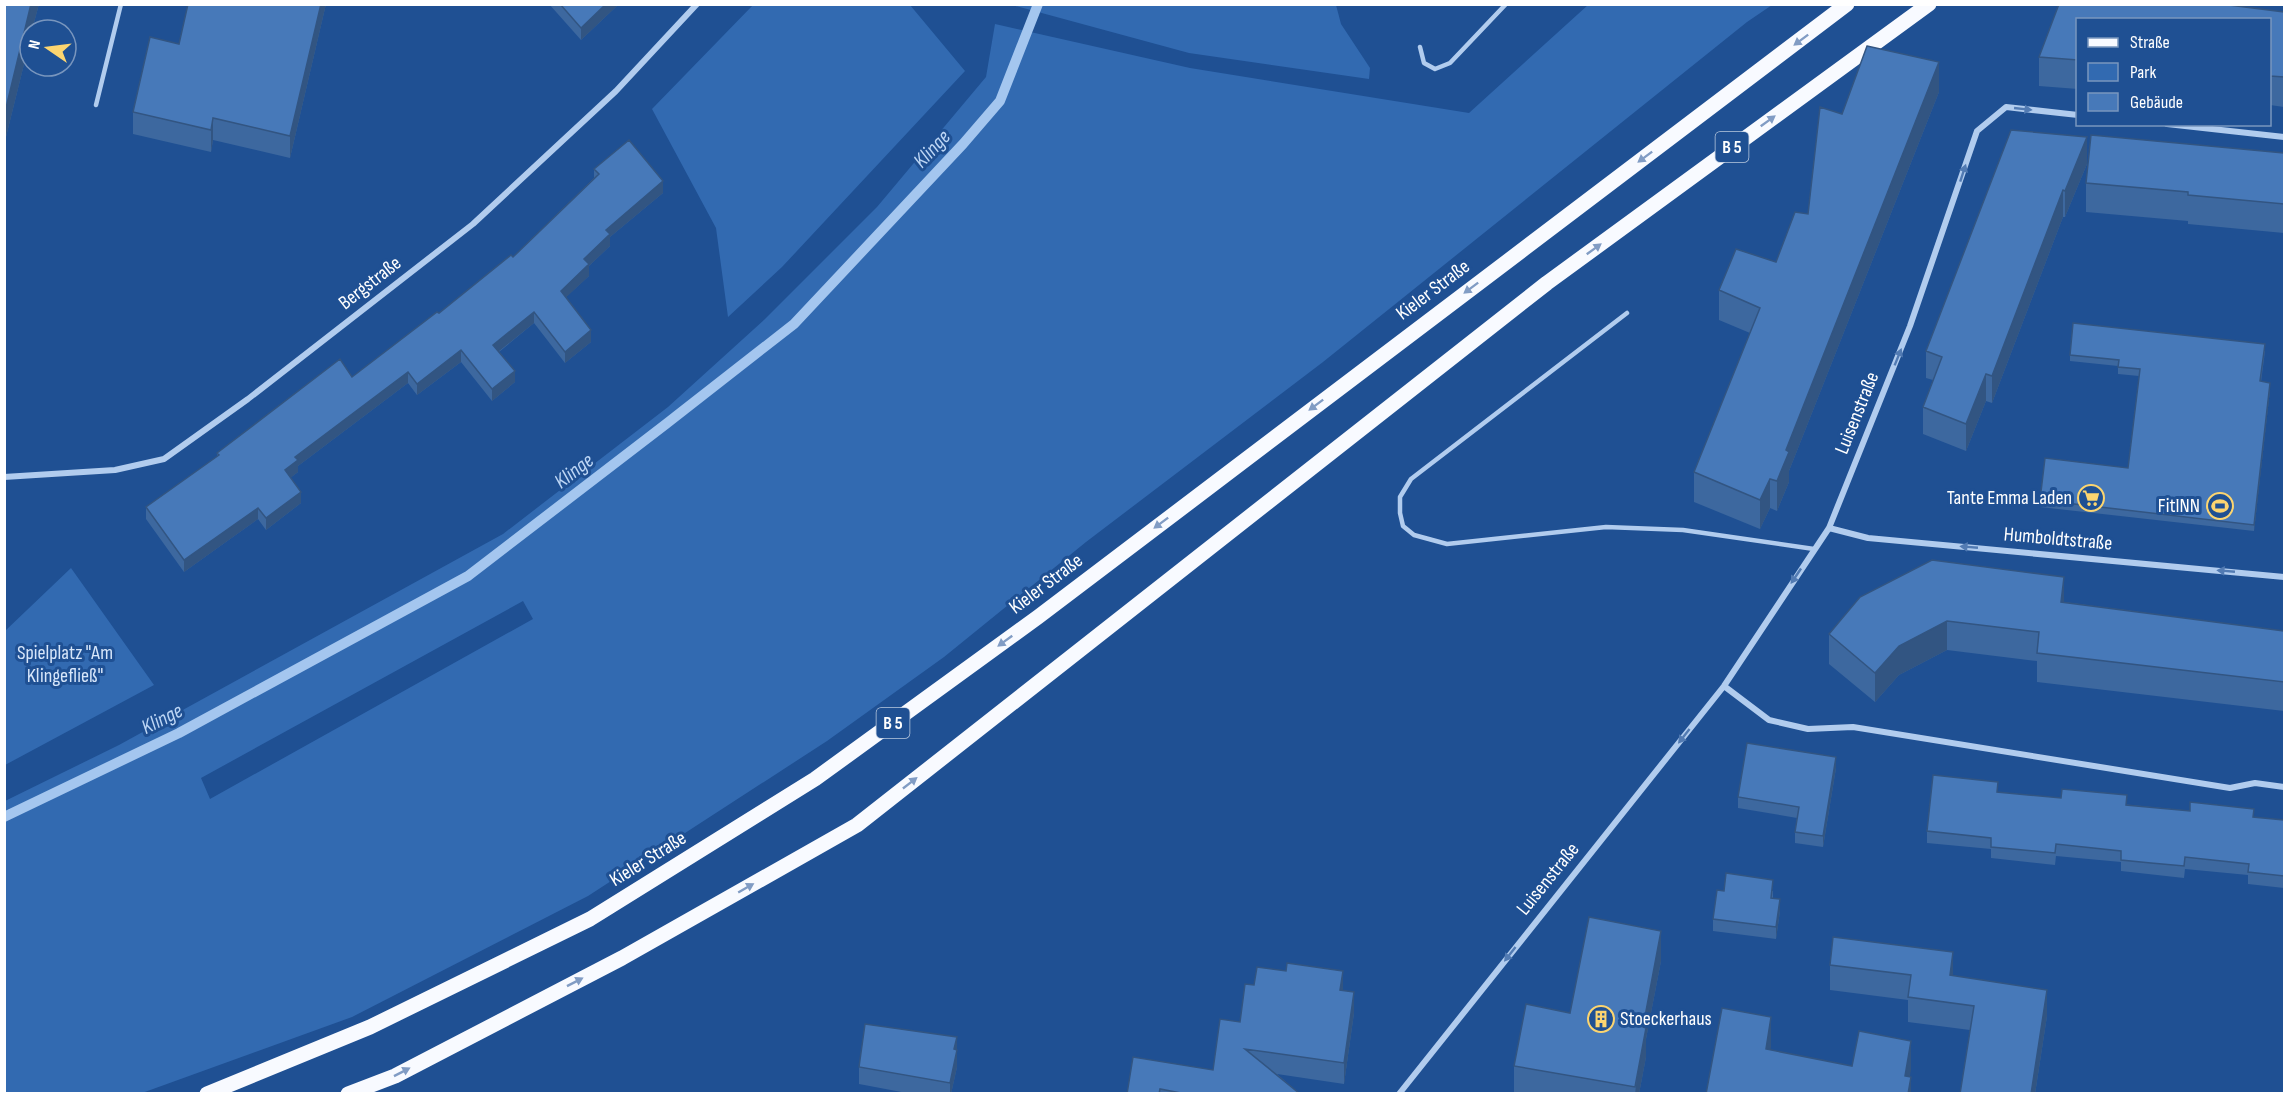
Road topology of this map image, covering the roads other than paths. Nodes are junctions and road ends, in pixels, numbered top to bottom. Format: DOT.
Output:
graph roads {
  1 [pos="121,4"];
  2 [pos="697,4"];
  3 [pos="1506,4"];
  4 [pos="1847,4"];
  5 [pos="1929,4"];
  6 [pos="1420,46"];
  7 [pos="96,105"];
  8 [pos="2076,115"];
  9 [pos="2185,126"];
  10 [pos="2284,137"];
  11 [pos="1627,313"];
  12 [pos="4,477"];
  13 [pos="1829,528"];
  14 [pos="1814,549"];
  15 [pos="2284,576"];
  16 [pos="1724,686"];
  17 [pos="2284,787"];
  18 [pos="207,1094"];
  19 [pos="348,1094"];
  20 [pos="1399,1094"];
  1 -- 7 [label="lane"];
  2 -- 12 [label="street, Bergstraße"];
  3 -- 6 [label="lane"];
  4 -- 18 [label="main road, Kieler Straße / B 5, one-way"];
  19 -- 5 [label="main road, B 5, one-way"];
  13 -- 8 [label="street, Luisenstraße, one-way"];
  9 -- 10 [label="street"];
  11 -- 14 [label="lane"];
  13 -- 14 [label="street, Luisenstraße"];
  15 -- 13 [label="street, Humboldtstraße, one-way"];
  14 -- 16 [label="street, Luisenstraße, one-way"];
  16 -- 17 [label="street"];
  16 -- 20 [label="street, Luisenstraße, one-way"];
}
